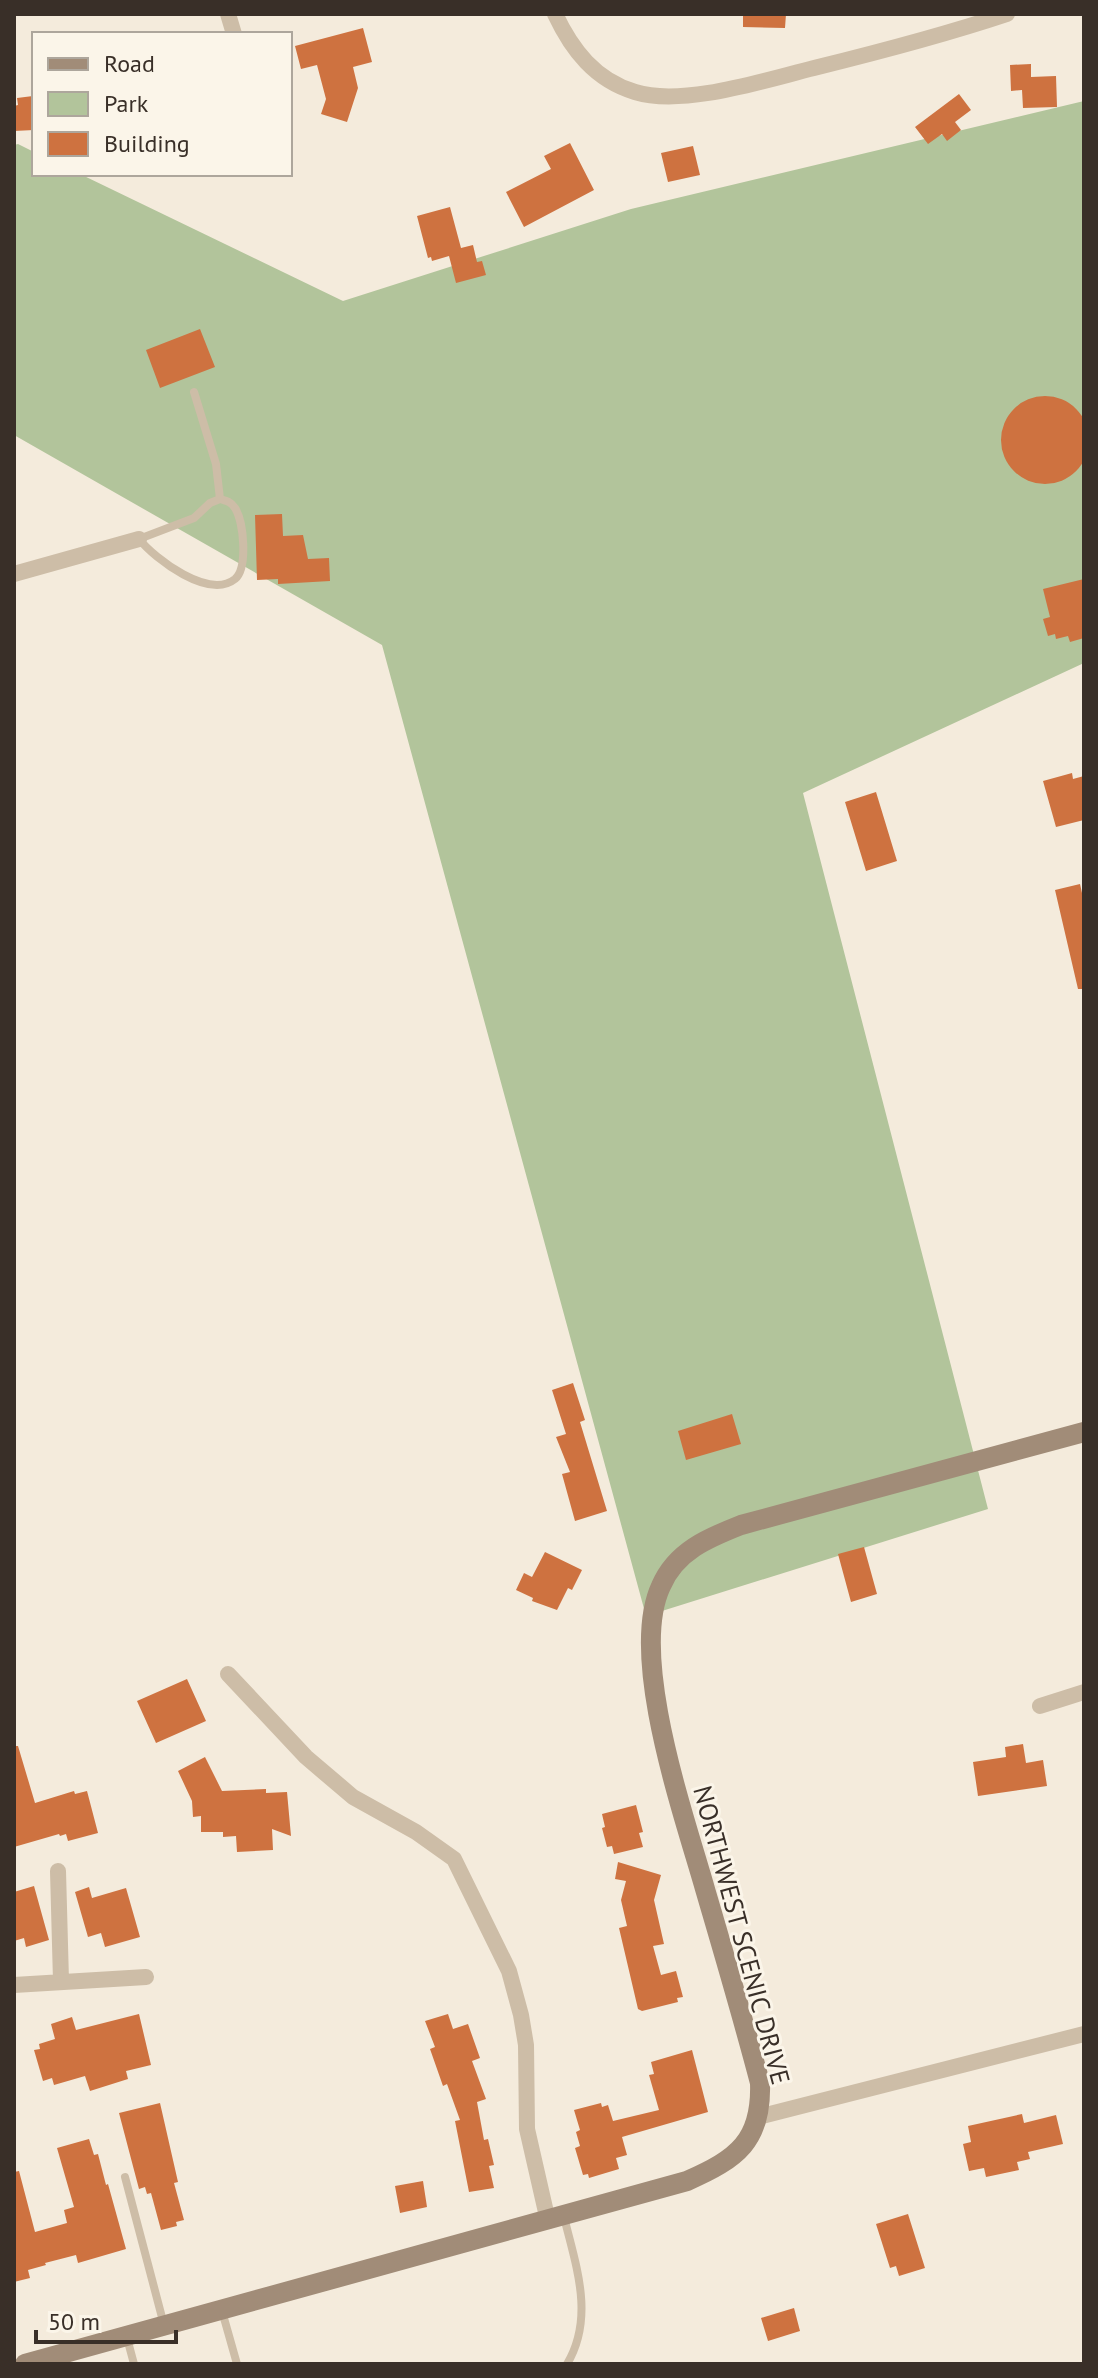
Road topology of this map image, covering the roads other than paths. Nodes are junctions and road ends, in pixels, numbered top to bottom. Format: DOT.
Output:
graph roads {
  1 [pos="555,14"];
  2 [pos="1007,14"];
  3 [pos="194,392"];
  4 [pos="220,499"];
  5 [pos="139,539"];
  6 [pos="14,574"];
  7 [pos="1084,1432"];
  8 [pos="228,1674"];
  9 [pos="1084,1692"];
  10 [pos="1040,1706"];
  11 [pos="58,1871"];
  12 [pos="146,1977"];
  13 [pos="61,1981"];
  14 [pos="14,1985"];
  15 [pos="1084,2034"];
  16 [pos="758,2117"];
  17 [pos="125,2177"];
  18 [pos="556,2218"];
  19 [pos="222,2310"];
  20 [pos="164,2326"];
  21 [pos="127,2336"];
  22 [pos="25,2364"];
  23 [pos="134,2364"];
  24 [pos="237,2364"];
  25 [pos="567,2364"];
  1 -- 2 [label="street"];
  3 -- 4 [label="lane"];
  4 -- 5 [label="lane"];
  4 -- 5 [label="lane"];
  5 -- 6 [label="street"];
  7 -- 16 [label="street, NORTHWEST SCENIC DRIVE"];
  8 -- 18 [label="street"];
  9 -- 10 [label="street"];
  11 -- 13 [label="street"];
  12 -- 13 [label="street"];
  13 -- 14 [label="street"];
  15 -- 16 [label="street"];
  16 -- 18 [label="street, NORTHWEST SCENIC DRIVE"];
  17 -- 20 [label="lane"];
  18 -- 19 [label="street, NORTHWEST SCENIC DRIVE"];
  18 -- 25 [label="lane"];
  19 -- 20 [label="street, NORTHWEST SCENIC DRIVE"];
  19 -- 24 [label="lane"];
  20 -- 21 [label="street, NORTHWEST SCENIC DRIVE"];
  21 -- 22 [label="street, NORTHWEST SCENIC DRIVE"];
  21 -- 23 [label="lane"];
}
